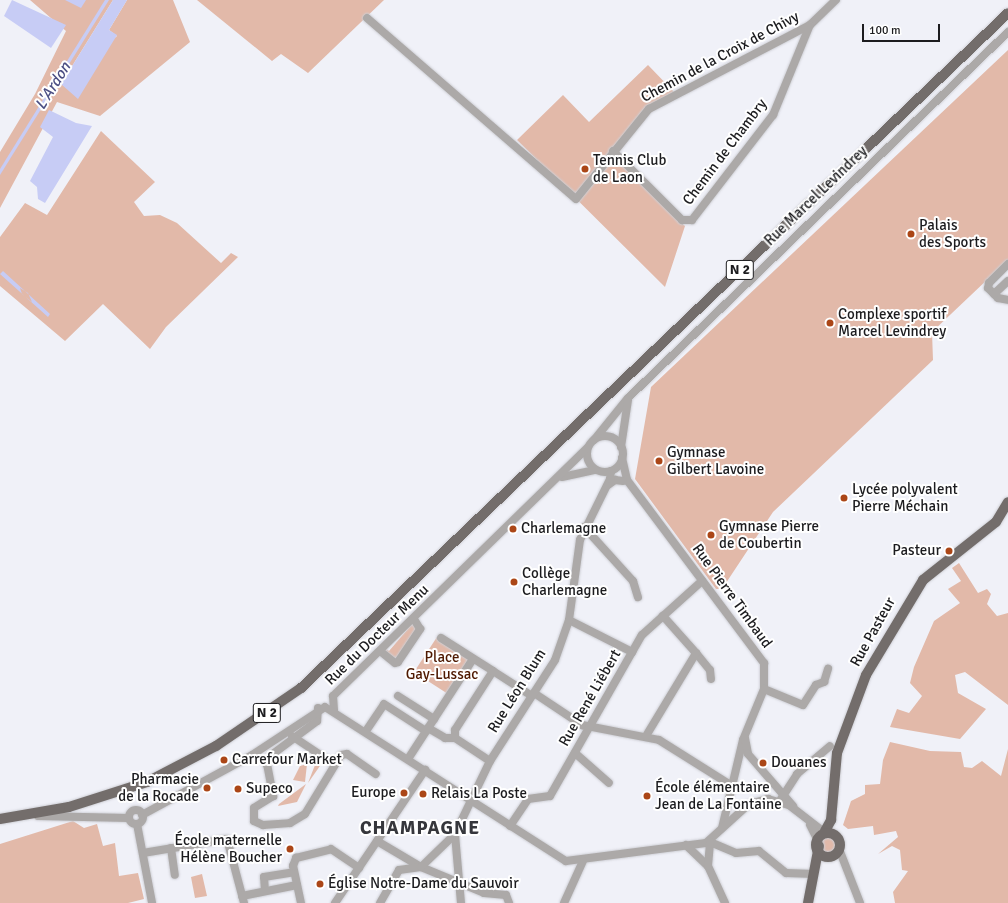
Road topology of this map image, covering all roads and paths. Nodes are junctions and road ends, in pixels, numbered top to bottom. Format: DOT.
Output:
graph roads {
  1 [pos="836,0"];
  2 [pos="1008,12"];
  3 [pos="367,18"];
  4 [pos="810,25"];
  5 [pos="1008,32"];
  6 [pos="613,151"];
  7 [pos="1008,264"];
  8 [pos="1008,281"];
  9 [pos="994,294"];
  10 [pos="1008,300"];
  11 [pos="628,398"];
  12 [pos="594,440"];
  13 [pos="588,447"];
  14 [pos="621,447"];
  15 [pos="622,458"];
  16 [pos="596,470"];
  17 [pos="611,471"];
  18 [pos="559,478"];
  19 [pos="623,481"];
  20 [pos="632,488"];
  21 [pos="603,490"];
  22 [pos="1008,502"];
  23 [pos="584,527"];
  24 [pos="702,581"];
  25 [pos="638,597"];
  26 [pos="663,616"];
  27 [pos="414,619"];
  28 [pos="569,620"];
  29 [pos="441,638"];
  30 [pos="380,651"];
  31 [pos="632,652"];
  32 [pos="696,653"];
  33 [pos="473,659"];
  34 [pos="828,669"];
  35 [pos="493,671"];
  36 [pos="711,679"];
  37 [pos="764,689"];
  38 [pos="533,695"];
  39 [pos="398,696"];
  40 [pos="318,708"];
  41 [pos="334,710"];
  42 [pos="434,719"];
  43 [pos="589,726"];
  44 [pos="427,730"];
  45 [pos="285,731"];
  46 [pos="366,731"];
  47 [pos="746,734"];
  48 [pos="646,736"];
  49 [pos="295,738"];
  50 [pos="455,738"];
  51 [pos="830,746"];
  52 [pos="575,753"];
  53 [pos="408,759"];
  54 [pos="490,761"];
  55 [pos="334,764"];
  56 [pos="757,765"];
  57 [pos="738,767"];
  58 [pos="425,770"];
  59 [pos="376,774"];
  60 [pos="609,783"];
  61 [pos="734,790"];
  62 [pos="782,798"];
  63 [pos="472,801"];
  64 [pos="750,804"];
  65 [pos="142,815"];
  66 [pos="831,816"];
  67 [pos="15,817"];
  68 [pos="129,818"];
  69 [pos="0,819"];
  70 [pos="136,824"];
  71 [pos="810,825"];
  72 [pos="510,826"];
  73 [pos="722,829"];
  74 [pos="824,832"];
  75 [pos="455,834"];
  76 [pos="835,835"];
  77 [pos="377,841"];
  78 [pos="710,842"];
  79 [pos="819,844"];
  80 [pos="686,845"];
  81 [pos="171,848"];
  82 [pos="839,849"];
  83 [pos="143,853"];
  84 [pos="830,858"];
  85 [pos="583,861"];
  86 [pos="421,866"];
  87 [pos="708,866"];
  88 [pos="359,868"];
  89 [pos="294,872"];
  90 [pos="814,874"];
  91 [pos="175,875"];
  92 [pos="459,880"];
  93 [pos="297,885"];
  94 [pos="265,891"];
  95 [pos="243,899"];
  96 [pos="152,903"];
  97 [pos="301,903"];
  98 [pos="335,903"];
  99 [pos="380,903"];
  100 [pos="461,903"];
  101 [pos="509,903"];
  102 [pos="564,903"];
  103 [pos="725,903"];
  104 [pos="808,903"];
  105 [pos="860,903"];
  1 -- 4 [label="street, Chemin de la Croix de Chivy"];
  2 -- 67 [label="main road, N 2"];
  3 -- 6 [label="street, Chemin de la Croix de Chivy"];
  4 -- 6 [label="street, Chemin de la Croix de Chivy"];
  4 -- 6 [label="street, Chemin de Chambry"];
  5 -- 11 [label="street, Rue Marcel Levindrey"];
  7 -- 9 [label="street"];
  8 -- 9 [label="street"];
  9 -- 10 [label="street"];
  11 -- 12 [label="street, Rue Marcel Levindrey"];
  11 -- 14 [label="street"];
  12 -- 13 [label="street"];
  12 -- 14 [label="street"];
  13 -- 16 [label="street"];
  13 -- 18 [label="street, Rue du Docteur Menu"];
  14 -- 15 [label="street"];
  15 -- 17 [label="street"];
  15 -- 20 [label="street, Rue Pierre Timbaud"];
  16 -- 17 [label="street"];
  16 -- 18 [label="street"];
  16 -- 21 [label="street"];
  17 -- 19 [label="street, Rue Pierre Timbaud"];
  17 -- 21 [label="street, Rue Léon Blum"];
  18 -- 27 [label="street, Rue du Docteur Menu"];
  19 -- 20 [label="street, Rue Pierre Timbaud"];
  19 -- 21 [label="street"];
  20 -- 24 [label="street, Rue Pierre Timbaud"];
  21 -- 23 [label="street, Rue Léon Blum"];
  22 -- 66 [label="main road, Rue Pasteur"];
  23 -- 25 [label="street"];
  23 -- 28 [label="street, Rue Léon Blum"];
  24 -- 26 [label="street, Rue René Liébert"];
  24 -- 37 [label="street, Rue Pierre Timbaud"];
  26 -- 31 [label="street, Rue René Liébert"];
  26 -- 32 [label="street"];
  27 -- 30 [label="street, Rue du Docteur Menu"];
  27 -- 30 [label="street"];
  28 -- 31 [label="street"];
  28 -- 38 [label="street, Rue Léon Blum"];
  29 -- 33 [label="street"];
  30 -- 41 [label="street, Rue du Docteur Menu"];
  31 -- 43 [label="street, Rue René Liébert"];
  32 -- 36 [label="street"];
  32 -- 48 [label="street"];
  33 -- 35 [label="street"];
  33 -- 42 [label="street"];
  34 -- 37 [label="street"];
  35 -- 38 [label="street"];
  35 -- 50 [label="street"];
  37 -- 47 [label="street, Rue Pierre Timbaud"];
  38 -- 43 [label="street"];
  38 -- 54 [label="street, Rue Léon Blum"];
  39 -- 42 [label="street"];
  40 -- 41 [label="street, Rue du Docteur Menu"];
  40 -- 45 [label="street"];
  40 -- 49 [label="street"];
  41 -- 46 [label="street"];
  42 -- 44 [label="street"];
  43 -- 48 [label="street"];
  43 -- 52 [label="street, Rue René Liébert"];
  44 -- 46 [label="street"];
  44 -- 50 [label="street"];
  44 -- 53 [label="street"];
  45 -- 49 [label="street"];
  45 -- 65 [label="street"];
  46 -- 53 [label="street"];
  47 -- 56 [label="street"];
  47 -- 57 [label="street, Rue Pierre Timbaud"];
  48 -- 61 [label="street"];
  49 -- 55 [label="street"];
  49 -- 55 [label="street"];
  50 -- 54 [label="street"];
  51 -- 62 [label="street"];
  52 -- 60 [label="street"];
  52 -- 72 [label="street, Rue René Liébert"];
  53 -- 58 [label="street"];
  54 -- 63 [label="street, Rue Léon Blum"];
  55 -- 59 [label="street"];
  56 -- 57 [label="street"];
  56 -- 62 [label="street"];
  57 -- 61 [label="street, Rue Pierre Timbaud"];
  58 -- 63 [label="street"];
  58 -- 77 [label="street"];
  61 -- 64 [label="street"];
  61 -- 73 [label="street, Rue Pierre Timbaud"];
  62 -- 64 [label="street"];
  62 -- 71 [label="street"];
  63 -- 72 [label="street"];
  63 -- 75 [label="street, Rue Léon Blum"];
  64 -- 73 [label="street"];
  65 -- 68 [label="street"];
  65 -- 70 [label="street"];
  66 -- 74 [label="main road, Rue Pasteur"];
  66 -- 76 [label="main road, Rue Pasteur"];
  67 -- 68 [label="street"];
  67 -- 69 [label="main road, N 2"];
  68 -- 70 [label="street"];
  70 -- 83 [label="street"];
  71 -- 74 [label="street"];
  71 -- 79 [label="street"];
  72 -- 85 [label="street"];
  73 -- 78 [label="street"];
  74 -- 76 [label="main road"];
  74 -- 79 [label="main road"];
  75 -- 86 [label="street"];
  75 -- 92 [label="street"];
  76 -- 82 [label="main road"];
  77 -- 86 [label="street"];
  77 -- 88 [label="street"];
  78 -- 80 [label="street"];
  78 -- 87 [label="street"];
  78 -- 90 [label="street"];
  79 -- 84 [label="main road"];
  79 -- 90 [label="main road"];
  80 -- 85 [label="street"];
  80 -- 87 [label="street"];
  81 -- 83 [label="street"];
  81 -- 91 [label="street"];
  81 -- 95 [label="street"];
  82 -- 84 [label="main road"];
  82 -- 105 [label="street"];
  83 -- 96 [label="street"];
  84 -- 90 [label="main road"];
  85 -- 102 [label="street"];
  86 -- 92 [label="street"];
  86 -- 99 [label="street"];
  87 -- 103 [label="street"];
  88 -- 89 [label="street"];
  88 -- 98 [label="street"];
  89 -- 93 [label="street"];
  89 -- 94 [label="street"];
  90 -- 104 [label="main road"];
  92 -- 100 [label="street"];
  92 -- 101 [label="street"];
  93 -- 94 [label="street"];
  93 -- 97 [label="street"];
  94 -- 95 [label="street"];
}
